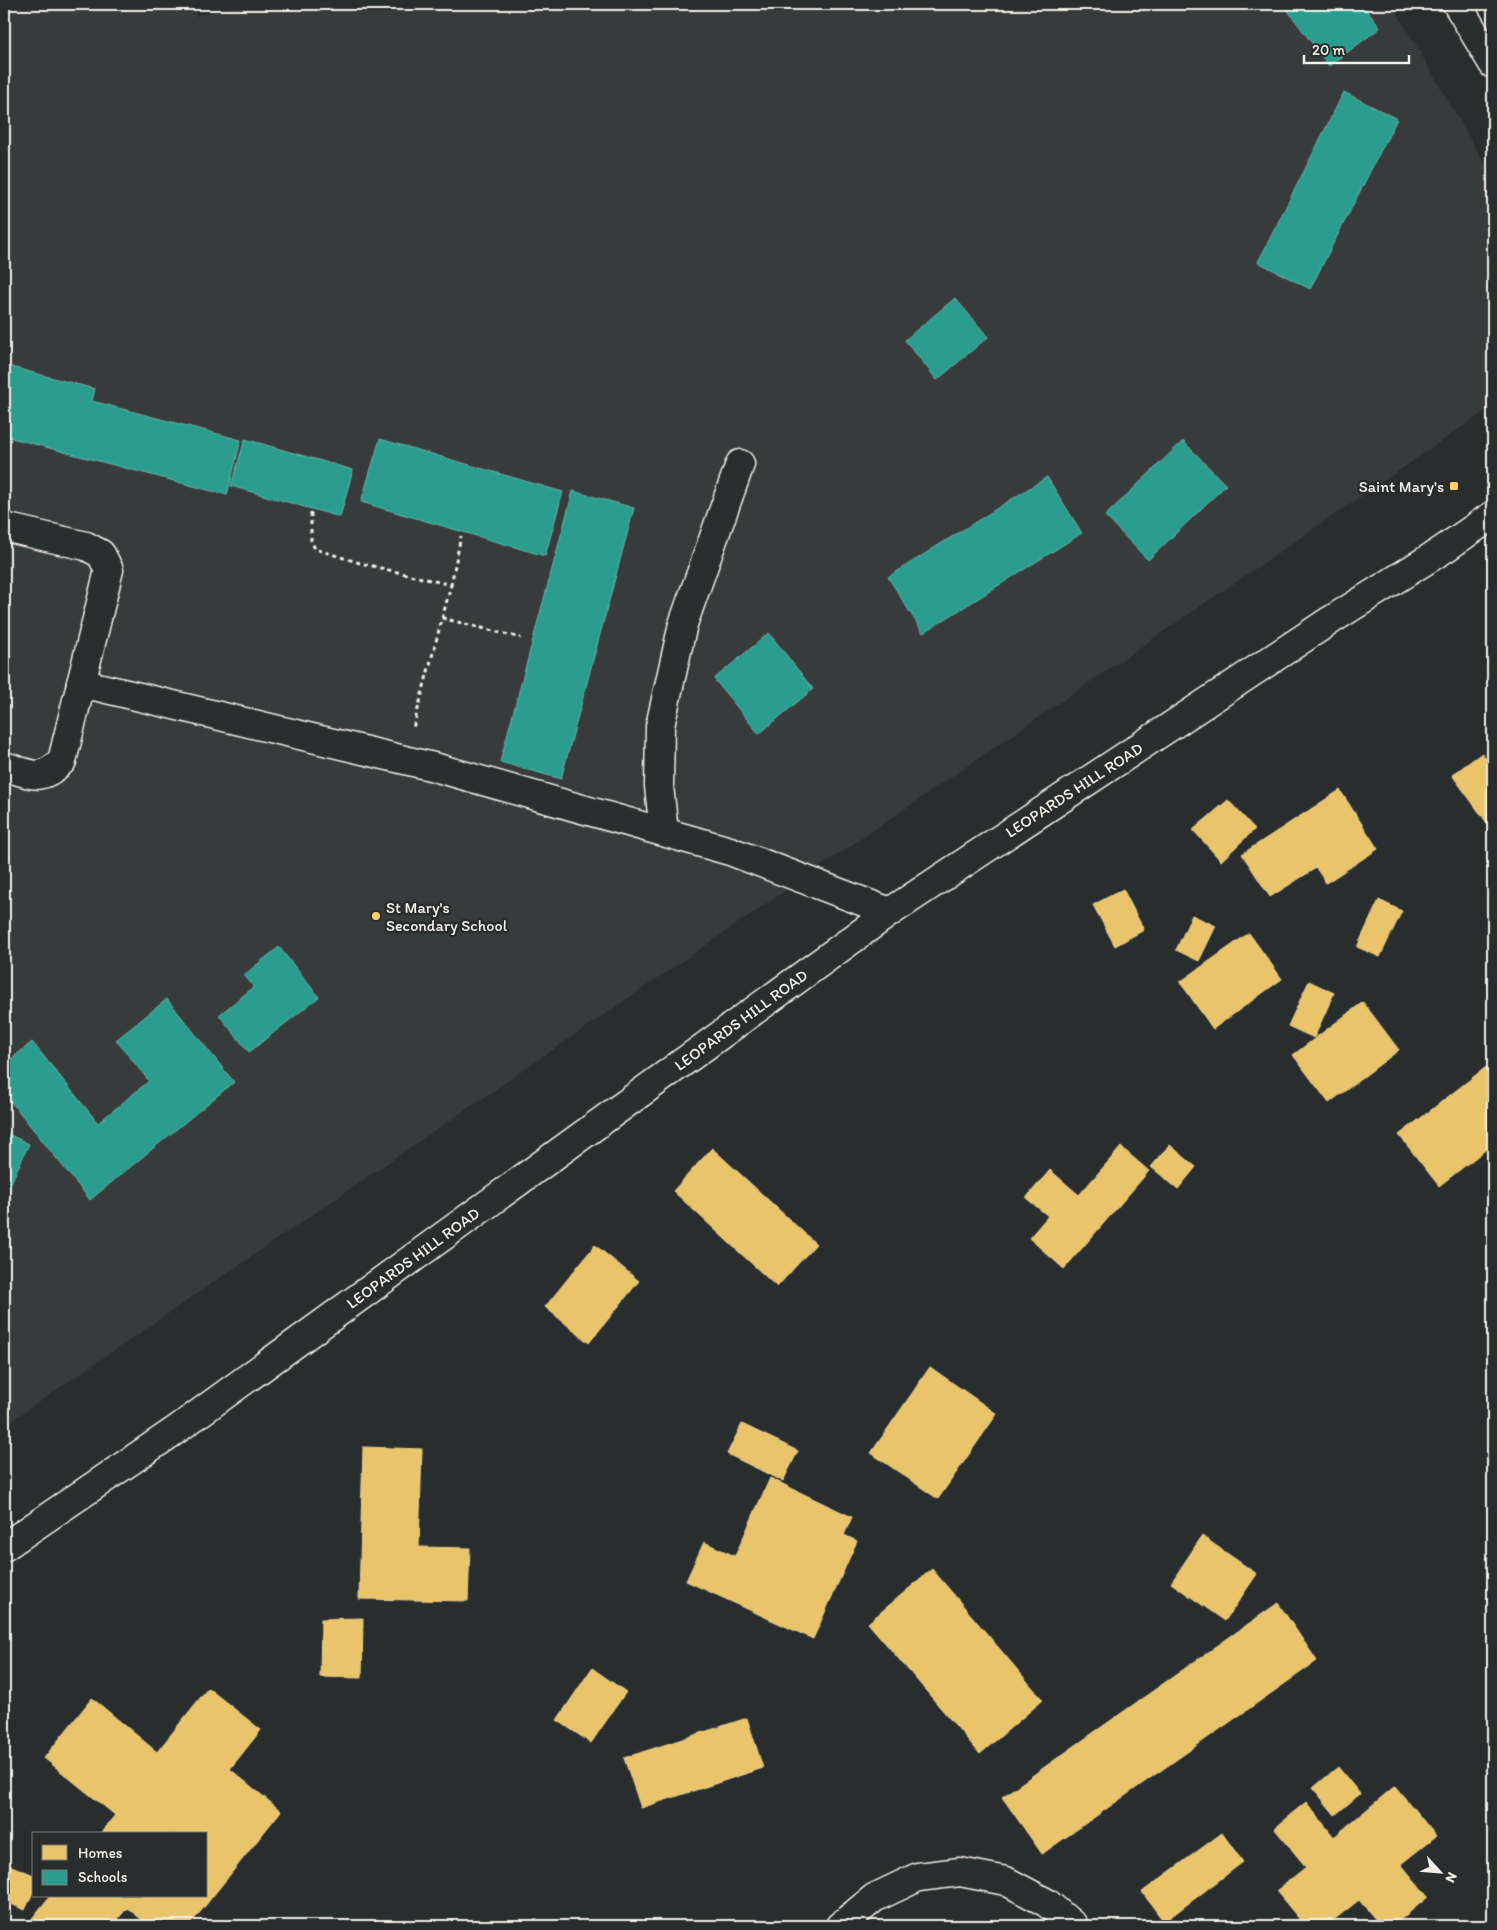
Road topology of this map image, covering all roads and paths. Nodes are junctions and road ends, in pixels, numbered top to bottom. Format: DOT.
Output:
graph roads {
  1 [pos="1457,4"];
  2 [pos="1493,64"];
  3 [pos="740,464"];
  4 [pos="311,513"];
  5 [pos="1493,515"];
  6 [pos="4,527"];
  7 [pos="460,536"];
  8 [pos="450,586"];
  9 [pos="442,618"];
  10 [pos="522,638"];
  11 [pos="81,683"];
  12 [pos="405,760"];
  13 [pos="4,766"];
  14 [pos="664,832"];
  15 [pos="890,912"];
  16 [pos="4,1546"];
  17 [pos="840,1926"];
  18 [pos="1074,1926"];
  1 -- 2 [label="main road"];
  3 -- 14 [label="main road"];
  4 -- 8 [label="path"];
  5 -- 15 [label="main road, LEOPARDS HILL ROAD"];
  6 -- 11 [label="main road"];
  7 -- 8 [label="path"];
  8 -- 9 [label="path"];
  9 -- 10 [label="path"];
  9 -- 12 [label="path"];
  11 -- 12 [label="main road"];
  11 -- 13 [label="main road"];
  12 -- 14 [label="main road"];
  14 -- 15 [label="main road"];
  15 -- 16 [label="main road, LEOPARDS HILL ROAD"];
  17 -- 18 [label="main road"];
}
